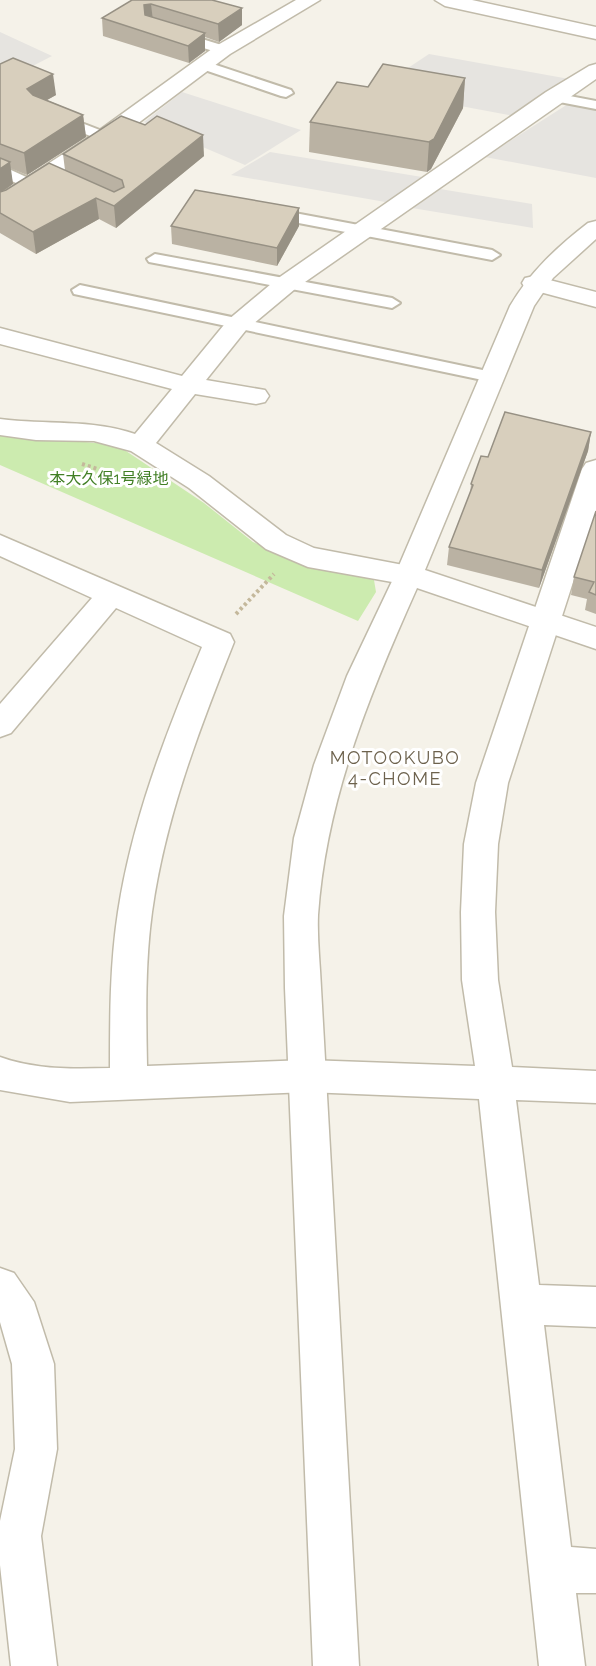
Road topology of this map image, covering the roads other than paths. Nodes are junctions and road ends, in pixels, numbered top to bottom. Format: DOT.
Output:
graph roads {
  1 [pos="310,0"];
  2 [pos="445,0"];
  3 [pos="162,31"];
  4 [pos="596,33"];
  5 [pos="223,50"];
  6 [pos="201,64"];
  7 [pos="596,70"];
  8 [pos="286,93"];
  9 [pos="554,97"];
  10 [pos="596,105"];
  11 [pos="42,111"];
  12 [pos="105,137"];
  13 [pos="0,170"];
  14 [pos="38,179"];
  15 [pos="66,183"];
  16 [pos="0,205"];
  17 [pos="258,211"];
  18 [pos="596,228"];
  19 [pos="364,230"];
  20 [pos="492,255"];
  21 [pos="155,259"];
  22 [pos="534,283"];
  23 [pos="286,284"];
  24 [pos="80,290"];
  25 [pos="596,300"];
  26 [pos="392,303"];
  27 [pos="237,325"];
  28 [pos="0,336"];
  29 [pos="492,377"];
  30 [pos="188,384"];
  31 [pos="256,396"];
  32 [pos="0,427"];
  33 [pos="140,445"];
  34 [pos="596,469"];
  35 [pos="590,508"];
  36 [pos="0,544"];
  37 [pos="409,575"];
  38 [pos="112,594"];
  39 [pos="546,622"];
  40 [pos="596,638"];
  41 [pos="0,725"];
  42 [pos="0,1073"];
  43 [pos="307,1076"];
  44 [pos="496,1084"];
  45 [pos="129,1085"];
  46 [pos="596,1088"];
  47 [pos="0,1287"];
  48 [pos="521,1304"];
  49 [pos="596,1307"];
  50 [pos="551,1569"];
  51 [pos="596,1571"];
  52 [pos="34,1666"];
  53 [pos="336,1666"];
  54 [pos="562,1666"];
  1 -- 5 [label="street"];
  2 -- 4 [label="street"];
  3 -- 5 [label="lane"];
  5 -- 6 [label="street"];
  6 -- 8 [label="lane"];
  6 -- 12 [label="street"];
  7 -- 9 [label="street"];
  9 -- 10 [label="lane"];
  9 -- 19 [label="street"];
  11 -- 12 [label="lane"];
  12 -- 14 [label="street"];
  13 -- 14 [label="lane"];
  14 -- 15 [label="lane"];
  14 -- 16 [label="street"];
  17 -- 19 [label="lane"];
  18 -- 22 [label="street"];
  19 -- 20 [label="lane"];
  19 -- 23 [label="street"];
  21 -- 23 [label="lane"];
  22 -- 25 [label="street"];
  22 -- 29 [label="street"];
  23 -- 26 [label="lane"];
  23 -- 27 [label="street"];
  24 -- 27 [label="lane"];
  27 -- 29 [label="lane"];
  27 -- 30 [label="street"];
  28 -- 30 [label="street"];
  29 -- 37 [label="street"];
  30 -- 31 [label="street"];
  30 -- 33 [label="street"];
  32 -- 33 [label="street"];
  33 -- 37 [label="street"];
  34 -- 35 [label="street"];
  35 -- 39 [label="street"];
  36 -- 38 [label="street"];
  37 -- 39 [label="street"];
  37 -- 43 [label="street"];
  38 -- 41 [label="street"];
  38 -- 45 [label="street"];
  39 -- 40 [label="street"];
  39 -- 44 [label="street"];
  42 -- 45 [label="street"];
  43 -- 44 [label="street"];
  43 -- 45 [label="street"];
  43 -- 53 [label="street"];
  44 -- 46 [label="street"];
  44 -- 48 [label="street"];
  47 -- 52 [label="street"];
  48 -- 49 [label="street"];
  48 -- 50 [label="street"];
  50 -- 51 [label="street"];
  50 -- 54 [label="street"];
}
